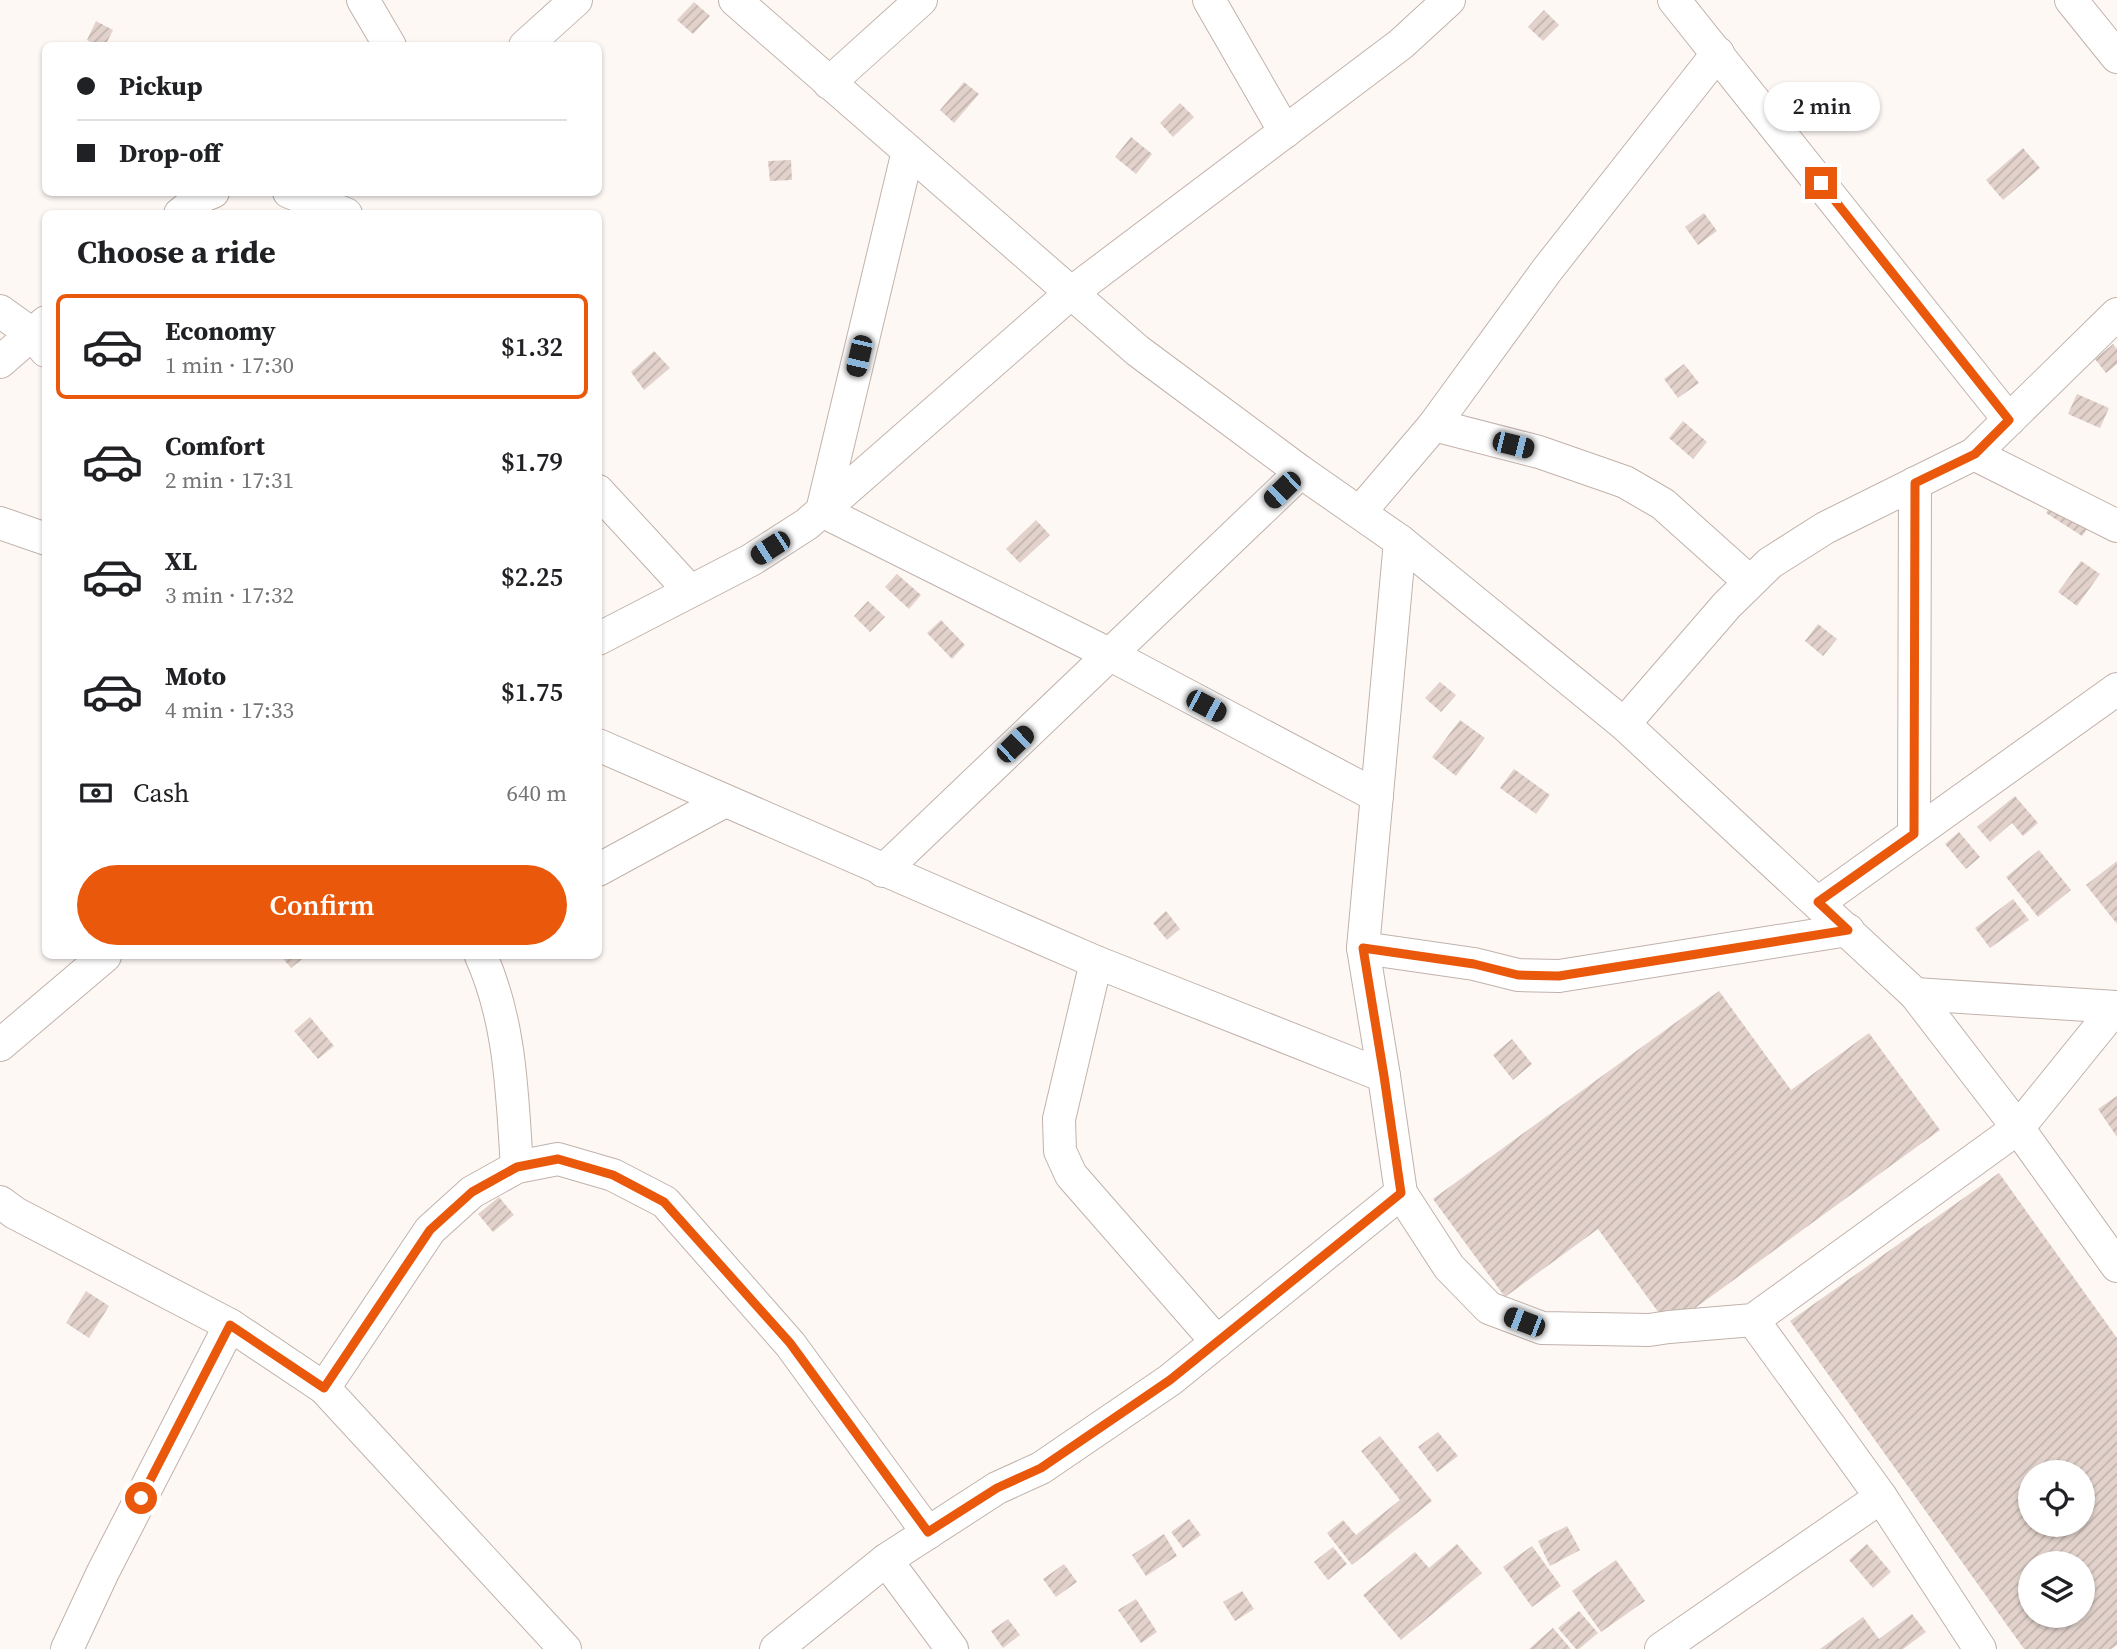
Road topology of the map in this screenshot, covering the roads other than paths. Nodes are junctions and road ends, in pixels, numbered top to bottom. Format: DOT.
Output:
graph roads {
  1 [pos="363,0"];
  2 [pos="576,0"];
  3 [pos="735,0"];
  4 [pos="921,0"];
  5 [pos="1209,0"];
  6 [pos="1449,0"];
  7 [pos="1674,0"];
  8 [pos="2071,0"];
  9 [pos="388,42"];
  10 [pos="529,42"];
  11 [pos="1718,53"];
  12 [pos="2117,57"];
  13 [pos="829,82"];
  14 [pos="1285,132"];
  15 [pos="908,151"];
  16 [pos="203,196"];
  17 [pos="307,196"];
  18 [pos="352,206"];
  19 [pos="185,210"];
  20 [pos="1071,293"];
  21 [pos="0,311"];
  22 [pos="2117,314"];
  23 [pos="41,336"];
  24 [pos="0,362"];
  25 [pos="2009,420"];
  26 [pos="1434,425"];
  27 [pos="1975,454"];
  28 [pos="1301,472"];
  29 [pos="1915,483"];
  30 [pos="602,495"];
  31 [pos="822,511"];
  32 [pos="1360,512"];
  33 [pos="0,523"];
  34 [pos="2117,526"];
  35 [pos="42,538"];
  36 [pos="1400,541"];
  37 [pos="1750,582"];
  38 [pos="690,591"];
  39 [pos="602,637"];
  40 [pos="1109,654"];
  41 [pos="2117,689"];
  42 [pos="1624,724"];
  43 [pos="602,747"];
  44 [pos="1377,796"];
  45 [pos="725,801"];
  46 [pos="1914,834"];
  47 [pos="602,868"];
  48 [pos="883,871"];
  49 [pos="1818,902"];
  50 [pos="1848,930"];
  51 [pos="1363,948"];
  52 [pos="101,959"];
  53 [pos="482,959"];
  54 [pos="1096,962"];
  55 [pos="1915,993"];
  56 [pos="2116,1007"];
  57 [pos="0,1045"];
  58 [pos="1384,1076"];
  59 [pos="2018,1128"];
  60 [pos="517,1167"];
  61 [pos="1401,1193"];
  62 [pos="0,1202"];
  63 [pos="2117,1266"];
  64 [pos="1754,1320"];
  65 [pos="230,1325"];
  66 [pos="1217,1342"];
  67 [pos="324,1388"];
  68 [pos="1881,1497"];
  69 [pos="928,1532"];
  70 [pos="886,1560"];
  71 [pos="67,1649"];
  72 [pos="565,1649"];
  73 [pos="776,1649"];
  74 [pos="952,1649"];
  75 [pos="1661,1649"];
  76 [pos="1980,1649"];
  1 -- 9 [label="street"];
  2 -- 10 [label="street"];
  3 -- 13 [label="street"];
  4 -- 13 [label="street"];
  5 -- 14 [label="street"];
  6 -- 14 [label="street"];
  7 -- 11 [label="street"];
  8 -- 12 [label="street"];
  11 -- 25 [label="street"];
  11 -- 26 [label="street"];
  13 -- 15 [label="street"];
  14 -- 20 [label="street"];
  15 -- 20 [label="street"];
  15 -- 31 [label="street"];
  16 -- 19 [label="street"];
  17 -- 18 [label="street"];
  20 -- 28 [label="street"];
  20 -- 31 [label="street"];
  21 -- 23 [label="street"];
  22 -- 25 [label="street"];
  23 -- 24 [label="street"];
  25 -- 27 [label="street"];
  26 -- 32 [label="street"];
  26 -- 37 [label="street"];
  27 -- 29 [label="street"];
  27 -- 34 [label="street"];
  28 -- 32 [label="street"];
  28 -- 40 [label="street"];
  29 -- 37 [label="street"];
  29 -- 46 [label="street"];
  30 -- 38 [label="street"];
  31 -- 38 [label="street"];
  31 -- 40 [label="street"];
  32 -- 36 [label="street"];
  33 -- 35 [label="street"];
  36 -- 42 [label="street"];
  36 -- 44 [label="street"];
  37 -- 42 [label="street"];
  38 -- 39 [label="street"];
  40 -- 44 [label="street"];
  40 -- 48 [label="street"];
  41 -- 46 [label="street"];
  42 -- 49 [label="street"];
  43 -- 45 [label="street"];
  44 -- 51 [label="street"];
  45 -- 47 [label="street"];
  45 -- 48 [label="street"];
  46 -- 49 [label="street"];
  48 -- 54 [label="street"];
  49 -- 50 [label="street"];
  50 -- 51 [label="street"];
  50 -- 55 [label="street"];
  51 -- 58 [label="street"];
  52 -- 57 [label="street"];
  53 -- 60 [label="street"];
  54 -- 58 [label="street"];
  54 -- 66 [label="street"];
  55 -- 56 [label="street"];
  55 -- 59 [label="street"];
  56 -- 59 [label="street"];
  58 -- 61 [label="street"];
  59 -- 63 [label="street"];
  59 -- 64 [label="street"];
  60 -- 67 [label="street"];
  60 -- 69 [label="street"];
  61 -- 64 [label="street"];
  61 -- 66 [label="street"];
  62 -- 65 [label="street"];
  64 -- 68 [label="street"];
  65 -- 67 [label="street"];
  65 -- 71 [label="street"];
  66 -- 69 [label="street"];
  67 -- 72 [label="street"];
  68 -- 75 [label="street"];
  68 -- 76 [label="street"];
  69 -- 70 [label="street"];
  70 -- 73 [label="street"];
  70 -- 74 [label="street"];
}
